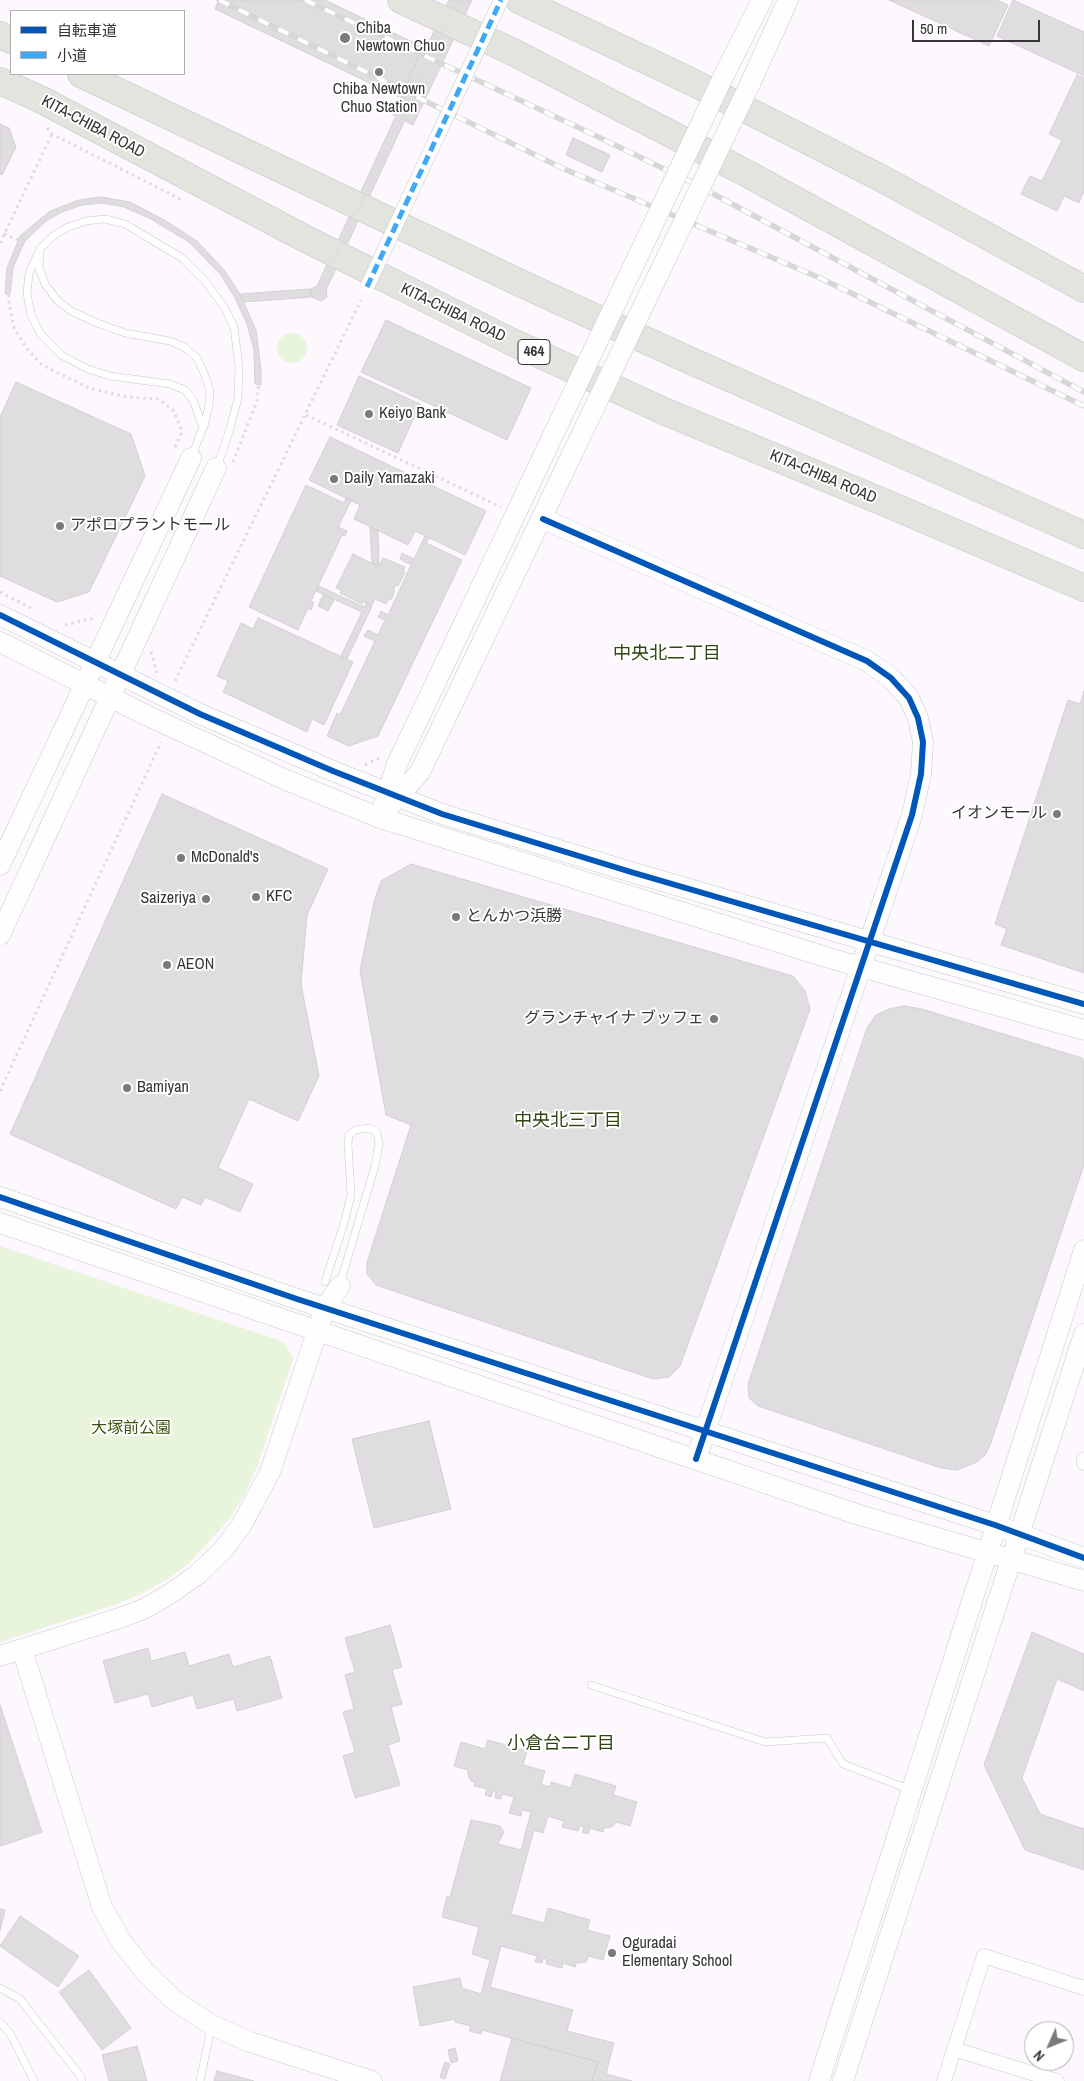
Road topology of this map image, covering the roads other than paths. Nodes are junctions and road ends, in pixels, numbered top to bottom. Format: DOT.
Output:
graph roads {
  1 [pos="400,0"];
  2 [pos="501,0"];
  3 [pos="519,0"];
  4 [pos="762,0"];
  5 [pos="788,0"];
  6 [pos="83,75"];
  7 [pos="0,81"];
  8 [pos="40,249"];
  9 [pos="367,287"];
  10 [pos="1084,289"];
  11 [pos="1084,358"];
  12 [pos="204,427"];
  13 [pos="191,458"];
  14 [pos="224,466"];
  15 [pos="543,519"];
  16 [pos="1084,535"];
  17 [pos="1084,588"];
  18 [pos="0,615"];
  19 [pos="0,642"];
  20 [pos="96,662"];
  21 [pos="121,674"];
  22 [pos="85,685"];
  23 [pos="110,697"];
  24 [pos="393,795"];
  25 [pos="380,818"];
  26 [pos="0,864"];
  27 [pos="0,935"];
  28 [pos="869,941"];
  29 [pos="860,967"];
  30 [pos="1084,1004"];
  31 [pos="1084,1030"];
  32 [pos="0,1197"];
  33 [pos="0,1223"];
  34 [pos="1084,1250"];
  35 [pos="332,1284"];
  36 [pos="325,1308"];
  37 [pos="318,1331"];
  38 [pos="1082,1345"];
  39 [pos="705,1430"];
  40 [pos="696,1459"];
  41 [pos="1084,1459"];
  42 [pos="1084,1463"];
  43 [pos="995,1525"];
  44 [pos="1019,1534"];
  45 [pos="987,1552"];
  46 [pos="1011,1558"];
  47 [pos="1084,1558"];
  48 [pos="1084,1581"];
  49 [pos="22,1649"];
  50 [pos="0,1656"];
  51 [pos="590,1685"];
  52 [pos="911,1790"];
  53 [pos="0,1988"];
  54 [pos="1084,1988"];
  55 [pos="0,2022"];
  56 [pos="212,2025"];
  57 [pos="954,2049"];
  58 [pos="34,2081"];
  59 [pos="82,2081"];
  60 [pos="200,2081"];
  61 [pos="372,2081"];
  62 [pos="819,2081"];
  63 [pos="843,2081"];
  64 [pos="944,2081"];
  65 [pos="1057,2081"];
  1 -- 11 [label="highway"];
  2 -- 9 [label="street, bridge"];
  3 -- 10 [label="highway"];
  4 -- 24 [label="street, bridge"];
  5 -- 15 [label="street, bridge"];
  6 -- 16 [label="highway"];
  7 -- 17 [label="highway, KITA-CHIBA ROAD / 464"];
  8 -- 12 [label="lane"];
  8 -- 12 [label="lane"];
  8 -- 14 [label="lane"];
  12 -- 13 [label="lane"];
  13 -- 20 [label="street"];
  14 -- 21 [label="street"];
  15 -- 24 [label="street"];
  15 -- 28 [label="street"];
  18 -- 20 [label="street"];
  19 -- 22 [label="street"];
  20 -- 21 [label="street"];
  20 -- 22 [label="street"];
  21 -- 23 [label="street"];
  21 -- 24 [label="street"];
  22 -- 23 [label="street"];
  22 -- 26 [label="street"];
  23 -- 25 [label="street"];
  23 -- 27 [label="street"];
  24 -- 25 [label="street"];
  24 -- 28 [label="street"];
  25 -- 29 [label="street"];
  28 -- 29 [label="street"];
  28 -- 30 [label="street"];
  29 -- 31 [label="street"];
  29 -- 39 [label="street"];
  32 -- 36 [label="street"];
  33 -- 37 [label="street"];
  34 -- 43 [label="street"];
  35 -- 35 [label="lane"];
  35 -- 36 [label="street"];
  36 -- 37 [label="street"];
  36 -- 39 [label="street"];
  37 -- 40 [label="street"];
  37 -- 49 [label="street"];
  38 -- 44 [label="street"];
  39 -- 40 [label="street"];
  39 -- 43 [label="street"];
  40 -- 45 [label="street"];
  41 -- 42 [label="street"];
  43 -- 44 [label="street"];
  43 -- 45 [label="street"];
  44 -- 46 [label="street"];
  44 -- 47 [label="street"];
  45 -- 46 [label="street"];
  45 -- 52 [label="street"];
  46 -- 48 [label="street"];
  46 -- 63 [label="street"];
  49 -- 50 [label="street"];
  49 -- 56 [label="street"];
  51 -- 52 [label="lane"];
  52 -- 62 [label="street"];
  53 -- 59 [label="lane"];
  54 -- 57 [label="street"];
  55 -- 58 [label="lane"];
  56 -- 60 [label="lane"];
  56 -- 61 [label="street"];
  57 -- 64 [label="street"];
  57 -- 65 [label="street"];
}
